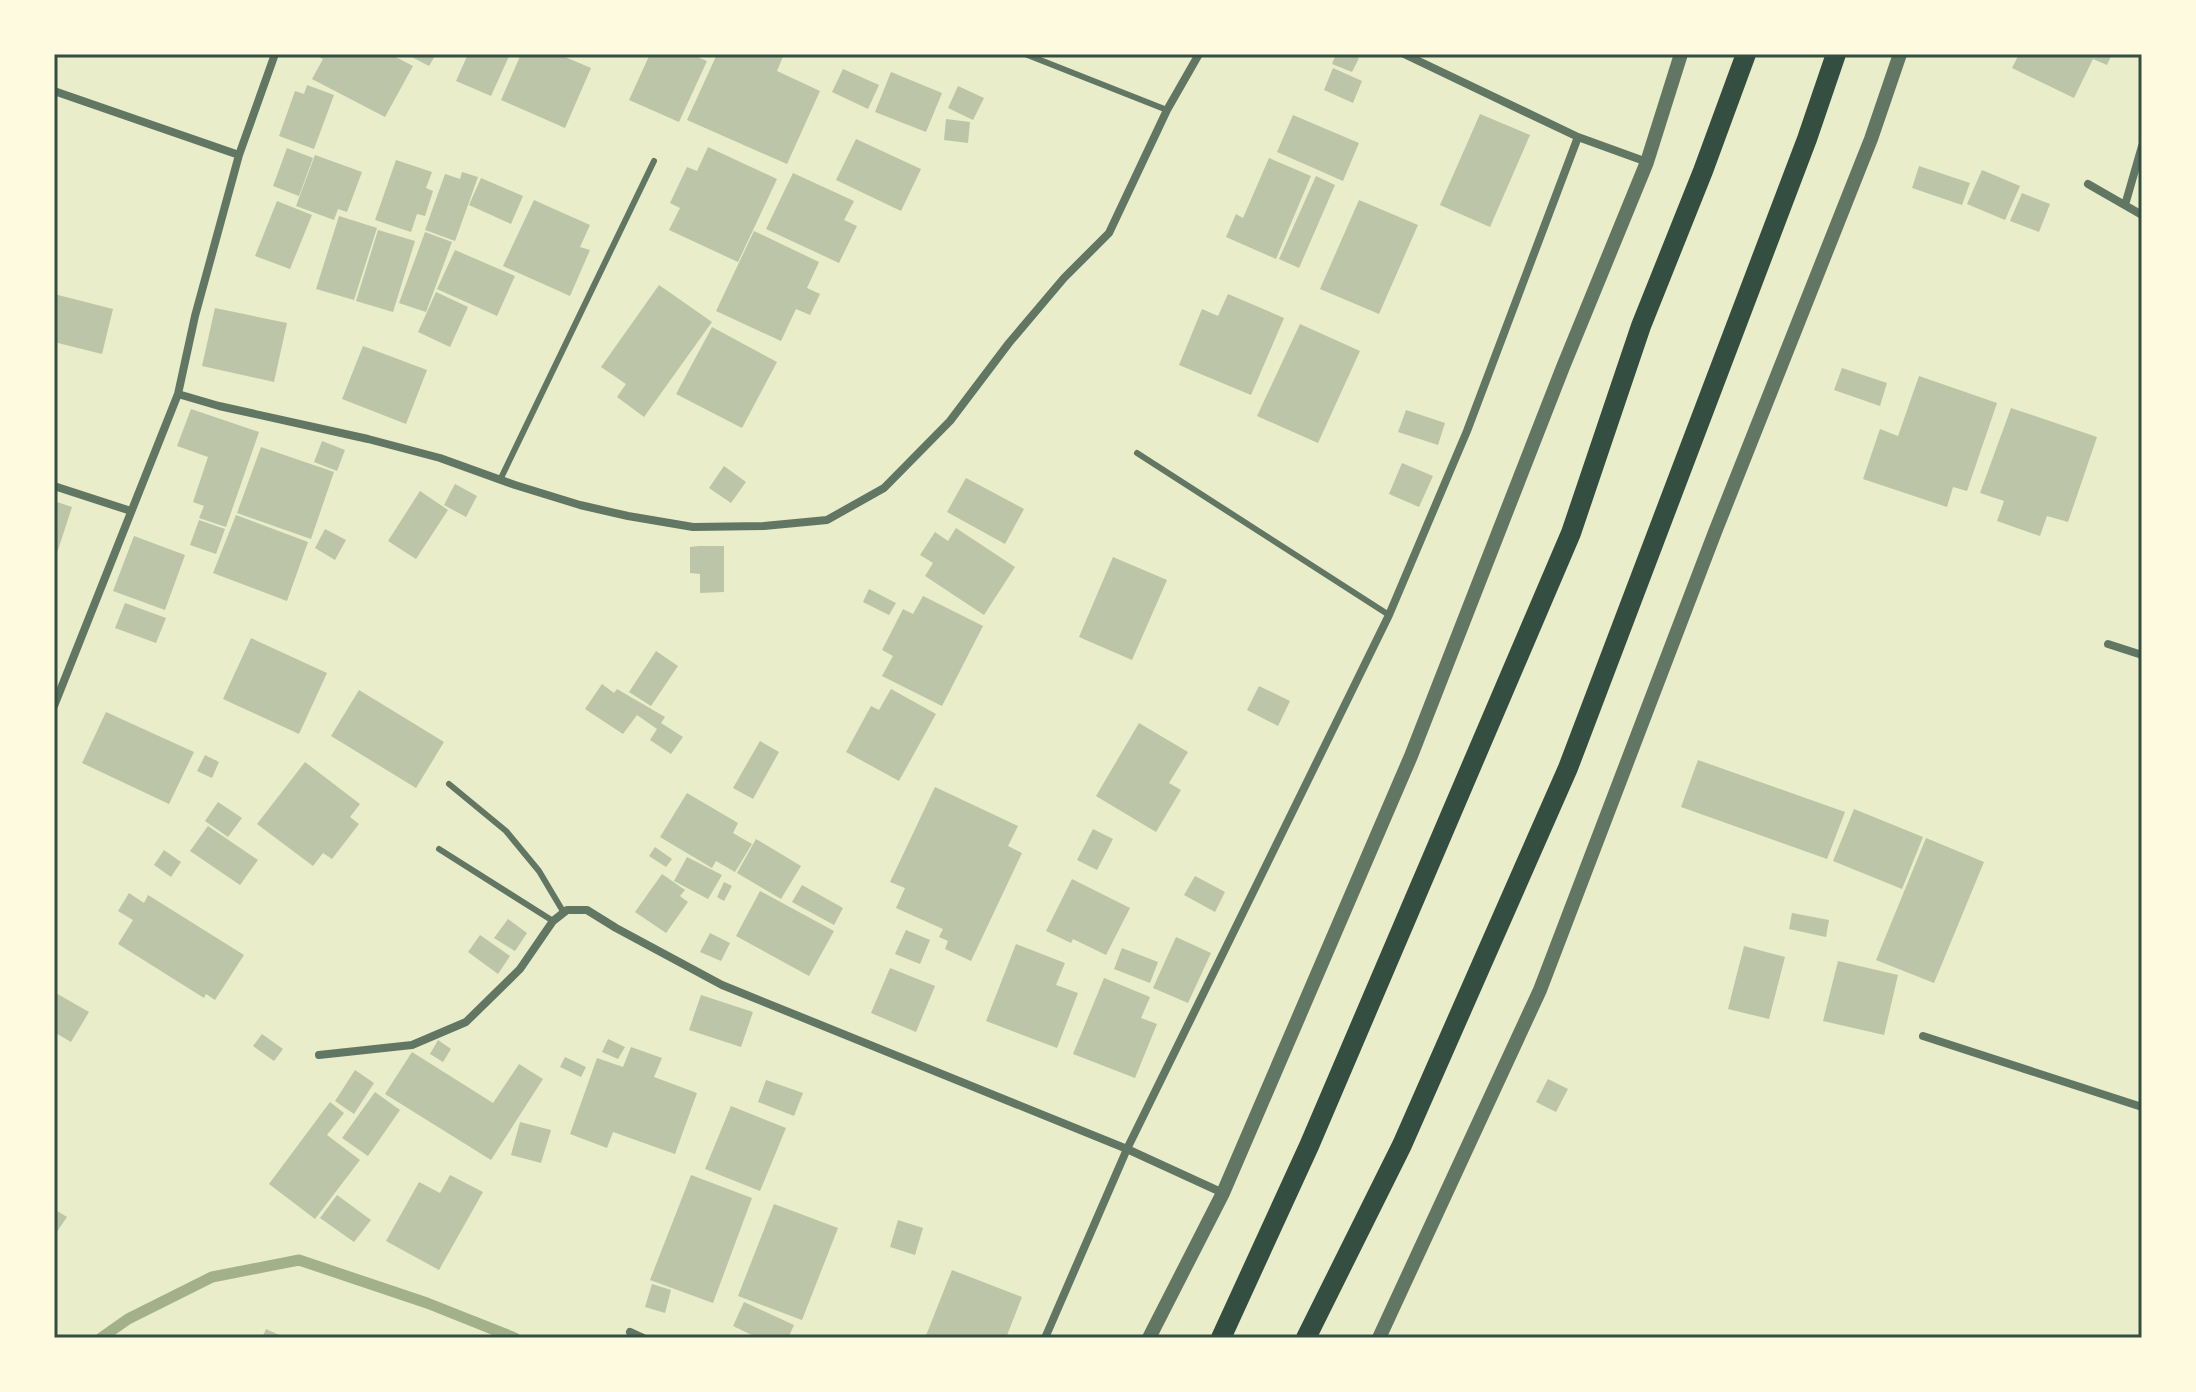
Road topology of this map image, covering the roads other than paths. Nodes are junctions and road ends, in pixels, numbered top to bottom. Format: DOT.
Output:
graph roads {
  1 [pos="275,54"];
  2 [pos="1025,54"];
  3 [pos="1199,54"];
  4 [pos="1404,54"];
  5 [pos="1681,54"];
  6 [pos="1746,54"];
  7 [pos="1836,54"];
  8 [pos="1900,54"];
  9 [pos="54,91"];
  10 [pos="1167,110"];
  11 [pos="1578,137"];
  12 [pos="2142,146"];
  13 [pos="239,155"];
  14 [pos="654,161"];
  15 [pos="1647,162"];
  16 [pos="2088,184"];
  17 [pos="2125,205"];
  18 [pos="2142,215"];
  19 [pos="178,394"];
  20 [pos="1137,453"];
  21 [pos="500,480"];
  22 [pos="54,486"];
  23 [pos="131,511"];
  24 [pos="1389,615"];
  25 [pos="2108,644"];
  26 [pos="2142,655"];
  27 [pos="54,706"];
  28 [pos="449,784"];
  29 [pos="439,849"];
  30 [pos="564,913"];
  31 [pos="553,921"];
  32 [pos="1923,1036"];
  33 [pos="319,1055"];
  34 [pos="2142,1107"];
  35 [pos="1127,1149"];
  36 [pos="1223,1193"];
  37 [pos="630,1332"];
  38 [pos="643,1338"];
  39 [pos="1045,1338"];
  40 [pos="1149,1338"];
  41 [pos="1221,1338"];
  42 [pos="1306,1338"];
  43 [pos="1379,1338"];
  1 -- 13 [label="street"];
  2 -- 10 [label="lane"];
  3 -- 10 [label="street"];
  4 -- 11 [label="street"];
  5 -- 15 [label="street"];
  6 -- 41 [label="main road"];
  7 -- 42 [label="main road"];
  8 -- 43 [label="street"];
  9 -- 13 [label="street"];
  10 -- 21 [label="street"];
  11 -- 15 [label="street"];
  11 -- 24 [label="street"];
  12 -- 17 [label="street"];
  13 -- 19 [label="street"];
  14 -- 21 [label="lane"];
  15 -- 36 [label="street"];
  16 -- 17 [label="street"];
  17 -- 18 [label="street"];
  19 -- 21 [label="street"];
  19 -- 23 [label="street"];
  20 -- 24 [label="lane"];
  22 -- 23 [label="street"];
  23 -- 27 [label="street"];
  24 -- 35 [label="street"];
  25 -- 26 [label="street"];
  28 -- 30 [label="lane"];
  29 -- 31 [label="lane"];
  30 -- 31 [label="street"];
  30 -- 35 [label="street"];
  31 -- 33 [label="street"];
  32 -- 34 [label="street"];
  35 -- 36 [label="street"];
  35 -- 39 [label="street"];
  36 -- 40 [label="street"];
  37 -- 38 [label="street"];
}
